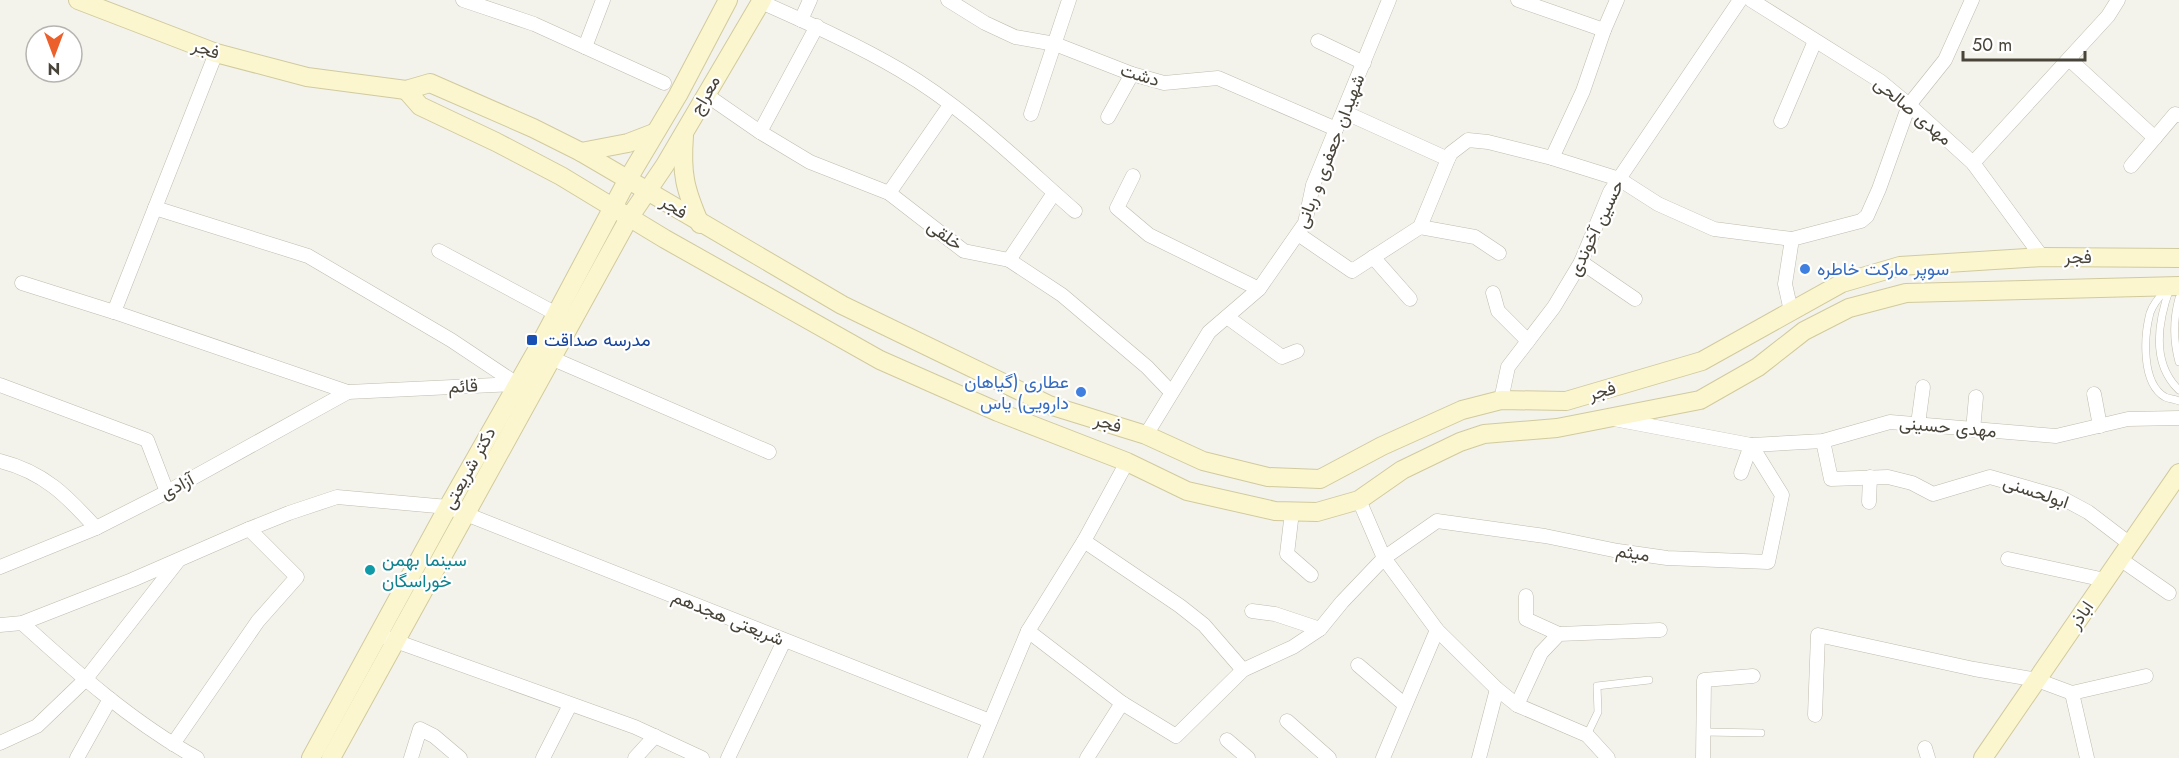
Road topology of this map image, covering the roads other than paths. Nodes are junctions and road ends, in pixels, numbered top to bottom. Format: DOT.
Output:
graph roads {
  1 [pos="78,0"];
  2 [pos="463,0"];
  3 [pos="603,0"];
  4 [pos="728,0"];
  5 [pos="810,0"];
  6 [pos="948,0"];
  7 [pos="1069,0"];
  8 [pos="1389,0"];
  9 [pos="1518,0"];
  10 [pos="1617,0"];
  11 [pos="1740,0"];
  12 [pos="1751,0"];
  13 [pos="1971,0"];
  14 [pos="2118,0"];
  15 [pos="761,1"];
  16 [pos="801,20"];
  17 [pos="817,26"];
  18 [pos="1604,30"];
  19 [pos="1318,40"];
  20 [pos="1815,40"];
  21 [pos="1055,44"];
  22 [pos="585,47"];
  23 [pos="216,53"];
  24 [pos="2069,59"];
  25 [pos="1364,63"];
  26 [pos="1132,74"];
  27 [pos="664,83"];
  28 [pos="406,90"];
  29 [pos="705,94"];
  30 [pos="950,105"];
  31 [pos="1909,105"];
  32 [pos="1344,112"];
  33 [pos="1031,114"];
  34 [pos="2179,115"];
  35 [pos="1108,117"];
  36 [pos="1781,121"];
  37 [pos="1336,129"];
  38 [pos="684,132"];
  39 [pos="760,132"];
  40 [pos="654,133"];
  41 [pos="2155,138"];
  42 [pos="581,152"];
  43 [pos="1552,158"];
  44 [pos="1448,159"];
  45 [pos="1973,163"];
  46 [pos="2132,166"];
  47 [pos="1133,176"];
  48 [pos="628,179"];
  49 [pos="1619,179"];
  50 [pos="647,190"];
  51 [pos="889,193"];
  52 [pos="1054,193"];
  53 [pos="612,207"];
  54 [pos="155,208"];
  55 [pos="1075,211"];
  56 [pos="629,218"];
  57 [pos="700,224"];
  58 [pos="1419,227"];
  59 [pos="650,230"];
  60 [pos="1298,234"];
  61 [pos="1792,239"];
  62 [pos="618,240"];
  63 [pos="438,251"];
  64 [pos="1499,253"];
  65 [pos="1373,257"];
  66 [pos="2042,257"];
  67 [pos="2179,258"];
  68 [pos="1009,260"];
  69 [pos="1581,262"];
  70 [pos="1900,266"];
  71 [pos="22,283"];
  72 [pos="1259,289"];
  73 [pos="2177,292"];
  74 [pos="1493,293"];
  75 [pos="1906,293"];
  76 [pos="1410,298"];
  77 [pos="1635,299"];
  78 [pos="1791,311"];
  79 [pos="114,312"];
  80 [pos="555,313"];
  81 [pos="1227,317"];
  82 [pos="572,322"];
  83 [pos="1528,340"];
  84 [pos="1297,351"];
  85 [pos="544,355"];
  86 [pos="2179,362"];
  87 [pos="517,384"];
  88 [pos="0,385"];
  89 [pos="1923,387"];
  90 [pos="2179,390"];
  91 [pos="348,392"];
  92 [pos="1171,392"];
  93 [pos="533,393"];
  94 [pos="2094,394"];
  95 [pos="1976,397"];
  96 [pos="1501,400"];
  97 [pos="2179,401"];
  98 [pos="1612,418"];
  99 [pos="2179,418"];
  100 [pos="1918,424"];
  101 [pos="2100,426"];
  102 [pos="1973,430"];
  103 [pos="1146,435"];
  104 [pos="1823,441"];
  105 [pos="1751,445"];
  106 [pos="769,452"];
  107 [pos="0,461"];
  108 [pos="1127,462"];
  109 [pos="1741,473"];
  110 [pos="2179,473"];
  111 [pos="1870,477"];
  112 [pos="167,492"];
  113 [pos="1359,500"];
  114 [pos="1869,502"];
  115 [pos="448,507"];
  116 [pos="1292,512"];
  117 [pos="466,515"];
  118 [pos="96,528"];
  119 [pos="249,529"];
  120 [pos="1084,541"];
  121 [pos="2125,552"];
  122 [pos="1384,558"];
  123 [pos="180,559"];
  124 [pos="2008,559"];
  125 [pos="0,567"];
  126 [pos="1311,575"];
  127 [pos="2105,580"];
  128 [pos="2169,593"];
  129 [pos="1526,596"];
  130 [pos="1252,611"];
  131 [pos="22,623"];
  132 [pos="0,625"];
  133 [pos="1320,629"];
  134 [pos="1437,630"];
  135 [pos="1660,630"];
  136 [pos="1028,631"];
  137 [pos="1559,633"];
  138 [pos="379,635"];
  139 [pos="784,640"];
  140 [pos="397,642"];
  141 [pos="1358,665"];
  142 [pos="1243,670"];
  143 [pos="1753,676"];
  144 [pos="2146,676"];
  145 [pos="85,680"];
  146 [pos="1649,680"];
  147 [pos="2037,680"];
  148 [pos="1497,689"];
  149 [pos="2072,693"];
  150 [pos="110,699"];
  151 [pos="1122,703"];
  152 [pos="570,705"];
  153 [pos="1405,705"];
  154 [pos="1517,705"];
  155 [pos="1815,715"];
  156 [pos="990,721"];
  157 [pos="1287,721"];
  158 [pos="1704,732"];
  159 [pos="1761,733"];
  160 [pos="1587,735"];
  161 [pos="654,736"];
  162 [pos="1227,740"];
  163 [pos="0,743"];
  164 [pos="173,744"];
  165 [pos="77,758"];
  166 [pos="197,758"];
  167 [pos="311,758"];
  168 [pos="331,758"];
  169 [pos="411,758"];
  170 [pos="460,758"];
  171 [pos="543,758"];
  172 [pos="635,758"];
  173 [pos="702,758"];
  174 [pos="728,758"];
  175 [pos="975,758"];
  176 [pos="1088,758"];
  177 [pos="1248,758"];
  178 [pos="1329,758"];
  179 [pos="1383,758"];
  180 [pos="1479,758"];
  181 [pos="1608,758"];
  182 [pos="1703,758"];
  183 [pos="1983,758"];
  184 [pos="2087,758"];
  1 -- 23 [label="main road, فجر"];
  2 -- 22 [label="street"];
  3 -- 22 [label="street"];
  4 -- 40 [label="main road, معراج"];
  5 -- 16 [label="street"];
  6 -- 21 [label="street, دشت"];
  7 -- 21 [label="street"];
  8 -- 25 [label="street, شهیدان جعفری و ربانی"];
  9 -- 18 [label="street"];
  10 -- 18 [label="street"];
  11 -- 49 [label="street, حسین آخوندی"];
  12 -- 20 [label="street, مهدی صالحی"];
  13 -- 31 [label="street"];
  14 -- 24 [label="street"];
  15 -- 16 [label="street"];
  15 -- 29 [label="main road, معراج"];
  16 -- 17 [label="street"];
  17 -- 30 [label="street"];
  17 -- 39 [label="street"];
  18 -- 43 [label="street"];
  19 -- 25 [label="street"];
  20 -- 31 [label="street, مهدی صالحی"];
  20 -- 36 [label="street"];
  21 -- 26 [label="street, دشت"];
  21 -- 33 [label="street"];
  22 -- 27 [label="street"];
  23 -- 28 [label="main road, فجر"];
  23 -- 54 [label="street"];
  24 -- 41 [label="street"];
  24 -- 45 [label="street"];
  25 -- 32 [label="street, شهیدان جعفری و ربانی"];
  26 -- 35 [label="street"];
  26 -- 37 [label="street, دشت"];
  28 -- 42 [label="main road, فجر"];
  28 -- 53 [label="main road"];
  29 -- 38 [label="main road, معراج"];
  29 -- 39 [label="street, خلقی"];
  30 -- 51 [label="street"];
  30 -- 52 [label="street"];
  31 -- 45 [label="street, مهدی صالحی"];
  31 -- 61 [label="street"];
  32 -- 37 [label="street, شهیدان جعفری و ربانی"];
  32 -- 44 [label="street"];
  34 -- 41 [label="street"];
  37 -- 60 [label="street, شهیدان جعفری و ربانی"];
  38 -- 50 [label="main road, معراج"];
  38 -- 57 [label="main road"];
  39 -- 51 [label="street, خلقی"];
  40 -- 42 [label="main road"];
  40 -- 48 [label="main road, معراج"];
  41 -- 46 [label="street"];
  42 -- 48 [label="main road, فجر"];
  43 -- 44 [label="street"];
  43 -- 49 [label="street"];
  44 -- 58 [label="street"];
  45 -- 66 [label="street, مهدی صالحی"];
  47 -- 72 [label="street"];
  48 -- 50 [label="main road, فجر"];
  48 -- 53 [label="main road, دکتر شریعتی"];
  49 -- 61 [label="street"];
  49 -- 69 [label="street, حسین آخوندی"];
  50 -- 56 [label="main road, دکتر شریعتی"];
  50 -- 57 [label="main road, فجر"];
  51 -- 68 [label="street, خلقی"];
  52 -- 55 [label="street"];
  52 -- 68 [label="street"];
  53 -- 56 [label="main road"];
  53 -- 80 [label="main road, دکتر شریعتی"];
  54 -- 79 [label="street"];
  54 -- 87 [label="street, قائم"];
  56 -- 59 [label="main road"];
  56 -- 62 [label="main road, دکتر شریعتی"];
  57 -- 103 [label="main road, فجر"];
  58 -- 64 [label="street"];
  58 -- 65 [label="street"];
  59 -- 62 [label="main road"];
  59 -- 108 [label="main road"];
  60 -- 65 [label="street"];
  60 -- 72 [label="street, شهیدان جعفری و ربانی"];
  61 -- 78 [label="street"];
  62 -- 82 [label="main road, دکتر شریعتی"];
  63 -- 80 [label="street"];
  65 -- 76 [label="street"];
  66 -- 67 [label="main road, فجر"];
  66 -- 70 [label="main road, فجر"];
  68 -- 92 [label="street, خلقی"];
  69 -- 77 [label="street"];
  69 -- 83 [label="street, حسین آخوندی"];
  70 -- 75 [label="main road"];
  70 -- 78 [label="main road, فجر"];
  71 -- 79 [label="street, قائم"];
  72 -- 81 [label="street, شهیدان جعفری و ربانی"];
  73 -- 75 [label="main road"];
  73 -- 86 [label="lane"];
  73 -- 90 [label="lane"];
  73 -- 97 [label="lane"];
  74 -- 83 [label="street"];
  75 -- 98 [label="main road"];
  78 -- 96 [label="main road, فجر"];
  79 -- 91 [label="street, قائم"];
  80 -- 82 [label="street"];
  80 -- 85 [label="main road, دکتر شریعتی"];
  81 -- 84 [label="street"];
  81 -- 92 [label="street, شهیدان جعفری و ربانی"];
  82 -- 85 [label="main road, دکتر شریعتی"];
  83 -- 96 [label="street, حسین آخوندی"];
  85 -- 87 [label="main road, دکتر شریعتی"];
  85 -- 93 [label="main road, دکتر شریعتی"];
  85 -- 106 [label="street"];
  87 -- 91 [label="street, قائم"];
  87 -- 93 [label="street"];
  87 -- 115 [label="main road, دکتر شریعتی"];
  88 -- 112 [label="street"];
  89 -- 100 [label="street"];
  91 -- 112 [label="street, آزادی"];
  92 -- 103 [label="street, شهیدان جعفری و ربانی"];
  93 -- 117 [label="main road, دکتر شریعتی"];
  94 -- 101 [label="street"];
  95 -- 102 [label="street"];
  96 -- 103 [label="main road, فجر"];
  98 -- 105 [label="street, مهدی حسینی"];
  98 -- 113 [label="main road"];
  99 -- 101 [label="street, مهدی حسینی"];
  100 -- 102 [label="street, مهدی حسینی"];
  100 -- 104 [label="street, مهدی حسینی"];
  101 -- 102 [label="street, مهدی حسینی"];
  103 -- 108 [label="main road"];
  104 -- 105 [label="street, مهدی حسینی"];
  104 -- 111 [label="street, ابولحسنی"];
  105 -- 109 [label="street"];
  105 -- 122 [label="street, میثم"];
  107 -- 118 [label="street"];
  108 -- 116 [label="main road"];
  108 -- 120 [label="street"];
  110 -- 121 [label="main road, اباذر"];
  111 -- 114 [label="street"];
  111 -- 121 [label="street, ابولحسنی"];
  112 -- 118 [label="street, آزادی"];
  113 -- 116 [label="main road"];
  113 -- 122 [label="street"];
  115 -- 117 [label="street, شریعتی هجدهم"];
  115 -- 119 [label="street, شریعتی هجدهم"];
  115 -- 138 [label="main road, دکتر شریعتی"];
  116 -- 126 [label="street"];
  117 -- 139 [label="street, شریعتی هجدهم"];
  117 -- 140 [label="main road, دکتر شریعتی"];
  118 -- 125 [label="street, آزادی"];
  119 -- 123 [label="street, شریعتی هجدهم"];
  119 -- 164 [label="street"];
  120 -- 136 [label="street"];
  120 -- 142 [label="street"];
  121 -- 127 [label="main road, اباذر"];
  121 -- 128 [label="street, ابولحسنی"];
  122 -- 133 [label="street"];
  122 -- 134 [label="street"];
  123 -- 131 [label="street, شریعتی هجدهم"];
  123 -- 145 [label="street"];
  124 -- 127 [label="street"];
  127 -- 147 [label="main road, اباذر"];
  129 -- 137 [label="street"];
  130 -- 133 [label="street"];
  131 -- 132 [label="street, شریعتی هجدهم"];
  131 -- 145 [label="street"];
  133 -- 142 [label="street"];
  134 -- 148 [label="street"];
  134 -- 153 [label="street"];
  135 -- 137 [label="street"];
  136 -- 151 [label="street"];
  136 -- 156 [label="street"];
  137 -- 154 [label="street"];
  138 -- 140 [label="street"];
  138 -- 167 [label="main road, دکتر شریعتی"];
  139 -- 156 [label="street, شریعتی هجدهم"];
  139 -- 174 [label="street"];
  140 -- 152 [label="street"];
  140 -- 168 [label="main road, دکتر شریعتی"];
  141 -- 153 [label="street"];
  142 -- 151 [label="street"];
  143 -- 158 [label="street"];
  144 -- 149 [label="street"];
  145 -- 150 [label="street"];
  145 -- 163 [label="street"];
  146 -- 160 [label="lane"];
  147 -- 149 [label="street"];
  147 -- 155 [label="street"];
  147 -- 183 [label="main road, اباذر"];
  148 -- 154 [label="street"];
  148 -- 180 [label="street"];
  149 -- 184 [label="street"];
  150 -- 164 [label="street"];
  150 -- 165 [label="street"];
  151 -- 176 [label="street"];
  152 -- 161 [label="street"];
  152 -- 171 [label="street"];
  153 -- 179 [label="street"];
  154 -- 160 [label="street"];
  156 -- 175 [label="street"];
  157 -- 178 [label="street"];
  158 -- 159 [label="lane"];
  158 -- 182 [label="street"];
  160 -- 181 [label="street"];
  161 -- 172 [label="street"];
  161 -- 173 [label="street"];
  162 -- 177 [label="street"];
  164 -- 166 [label="street"];
  169 -- 170 [label="street"];
}
